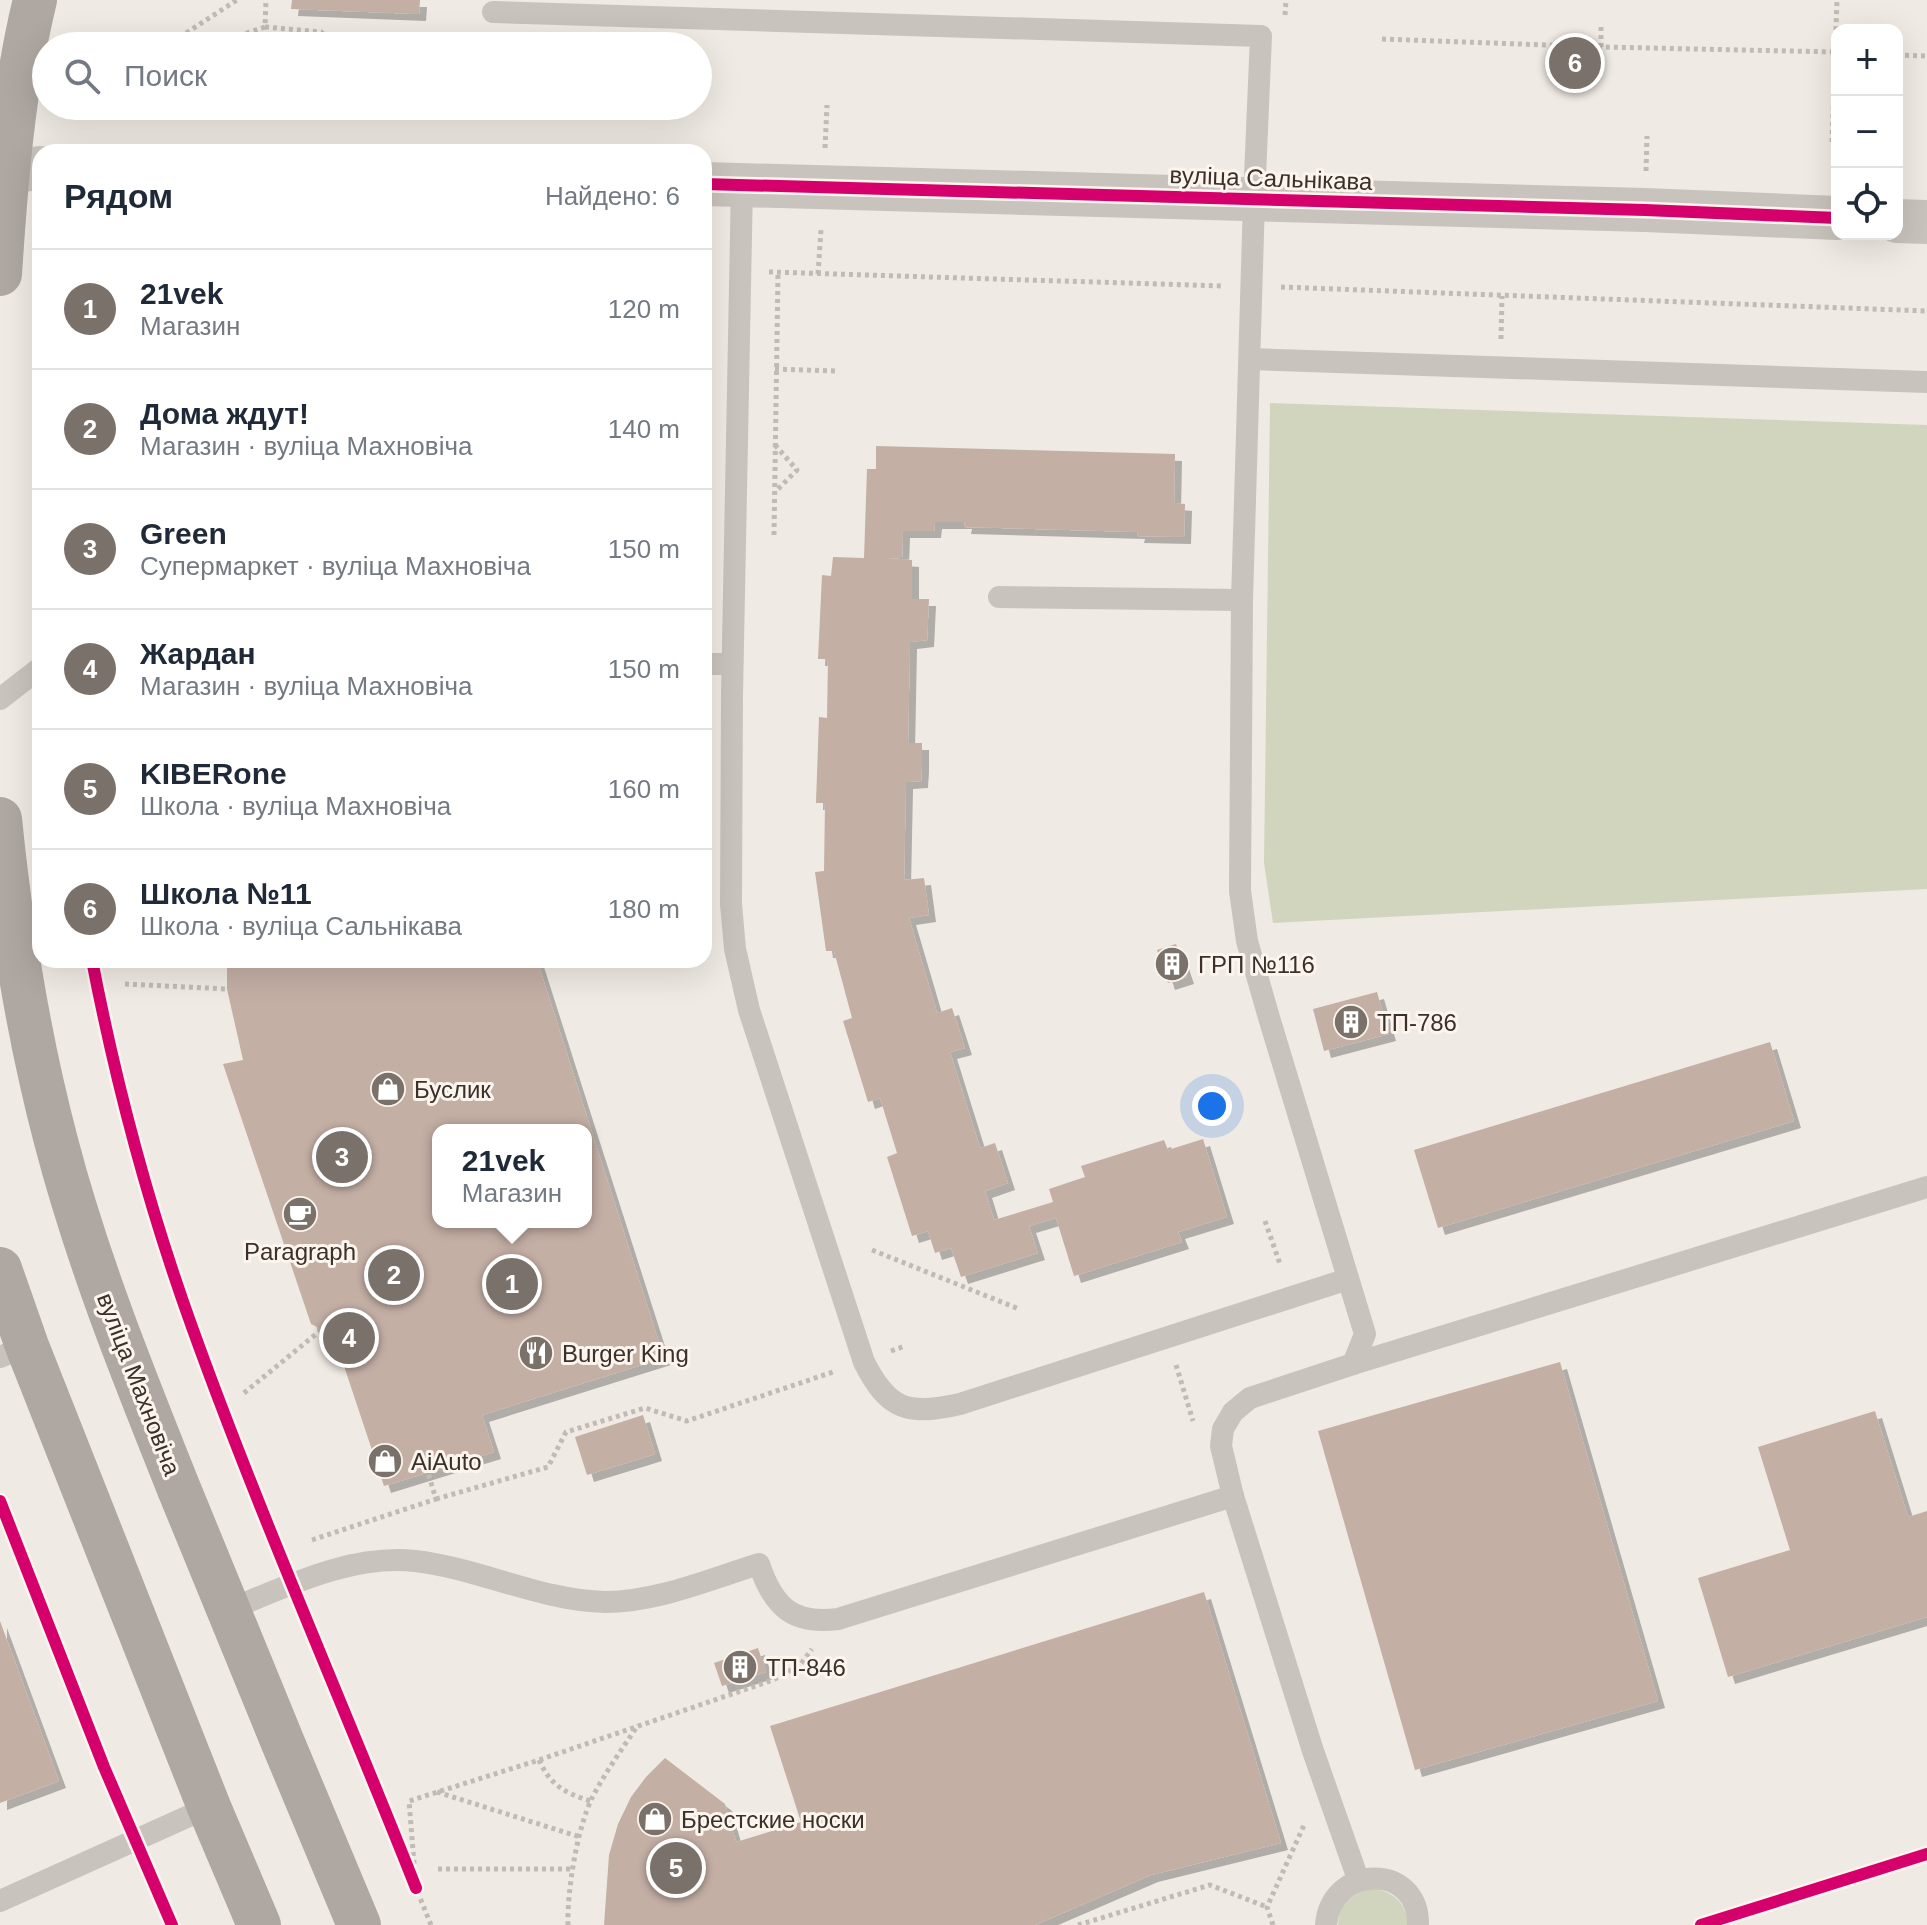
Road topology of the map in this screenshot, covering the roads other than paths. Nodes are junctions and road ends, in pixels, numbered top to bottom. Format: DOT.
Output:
graph roads {
  1 [pos="35,0"];
  2 [pos="493,12"];
  3 [pos="23,170"];
  4 [pos="723,184"];
  5 [pos="1254,200"];
  6 [pos="1831,218"];
  7 [pos="1903,221"];
  8 [pos="1927,222"];
  9 [pos="0,274"];
  10 [pos="1250,359"];
  11 [pos="1927,382"];
  12 [pos="999,597"];
  13 [pos="1242,600"];
  14 [pos="712,664"];
  15 [pos="732,664"];
  16 [pos="32,674"];
  17 [pos="0,699"];
  18 [pos="0,819"];
  19 [pos="1927,1187"];
  20 [pos="0,1269"];
  21 [pos="1348,1279"];
  22 [pos="13,1352"];
  23 [pos="1353,1364"];
  24 [pos="1233,1496"];
  25 [pos="228,1610"];
  26 [pos="209,1807"];
  27 [pos="1358,1879"];
  28 [pos="0,1901"];
  29 [pos="259,1925"];
  30 [pos="359,1925"];
  31 [pos="1326,1925"];
  32 [pos="1418,1925"];
  1 -- 3 [label="main road"];
  2 -- 5 [label="lane"];
  3 -- 9 [label="main road"];
  4 -- 5 [label="street, вуліца Сальнікава"];
  4 -- 15 [label="lane"];
  5 -- 6 [label="street, вуліца Сальнікава"];
  5 -- 10 [label="lane"];
  7 -- 8 [label="street"];
  10 -- 11 [label="lane"];
  10 -- 13 [label="lane"];
  12 -- 13 [label="lane"];
  13 -- 21 [label="lane"];
  14 -- 15 [label="lane"];
  15 -- 21 [label="lane"];
  16 -- 17 [label="lane"];
  18 -- 25 [label="main road, вуліца Махновіча"];
  19 -- 23 [label="lane"];
  20 -- 22 [label="main road"];
  21 -- 23 [label="lane"];
  22 -- 26 [label="main road"];
  23 -- 24 [label="lane"];
  24 -- 25 [label="lane"];
  24 -- 27 [label="lane"];
  25 -- 30 [label="main road, вуліца Махновіча"];
  26 -- 28 [label="lane"];
  26 -- 29 [label="main road"];
  27 -- 31 [label="lane"];
  27 -- 32 [label="lane"];
}
